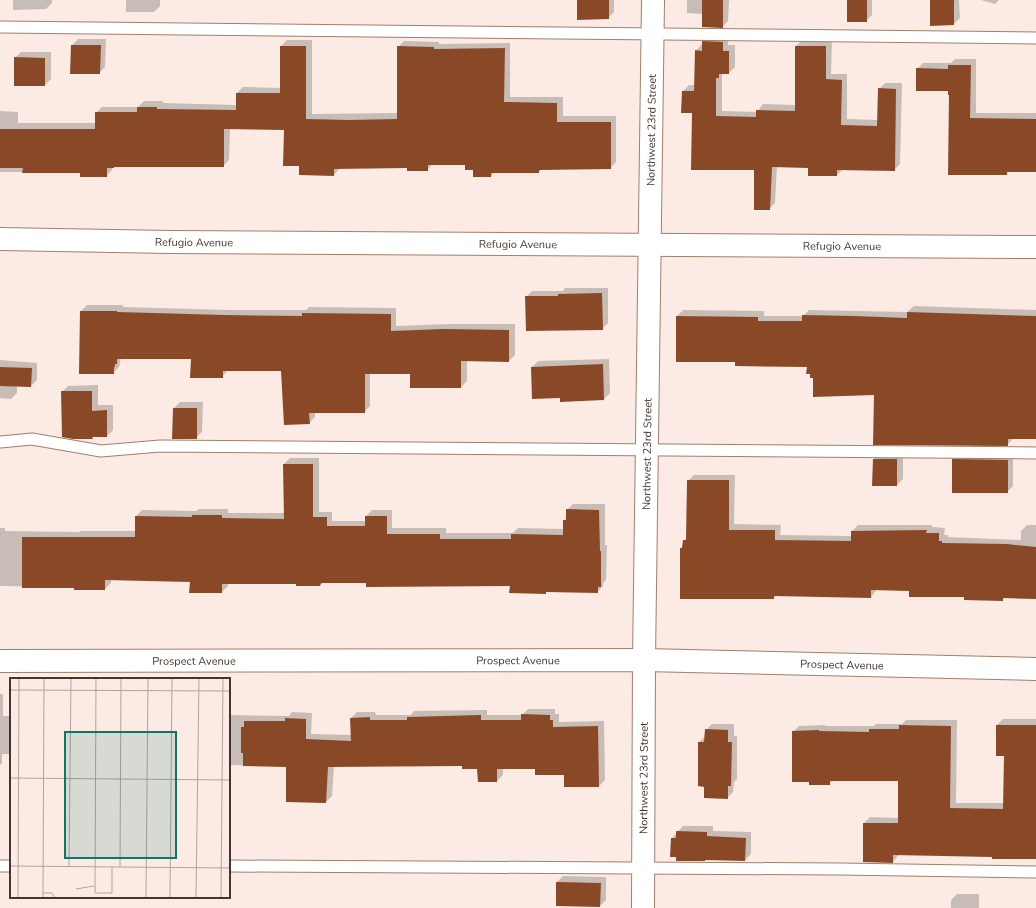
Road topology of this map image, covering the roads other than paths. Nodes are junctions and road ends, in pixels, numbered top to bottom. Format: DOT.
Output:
graph roads {
  1 [pos="653,0"];
  2 [pos="0,27"];
  3 [pos="653,33"];
  4 [pos="1036,38"];
  5 [pos="0,239"];
  6 [pos="649,245"];
  7 [pos="1036,247"];
  8 [pos="0,442"];
  9 [pos="647,450"];
  10 [pos="1036,453"];
  11 [pos="644,660"];
  12 [pos="0,661"];
  13 [pos="1036,669"];
  14 [pos="230,866"];
  15 [pos="643,867"];
  16 [pos="1036,872"];
  17 [pos="643,908"];
  1 -- 3 [label="street, Northwest 23rd Street"];
  2 -- 3 [label="lane"];
  3 -- 4 [label="lane"];
  3 -- 6 [label="street, Northwest 23rd Street"];
  5 -- 6 [label="street, Refugio Avenue"];
  6 -- 7 [label="street, Refugio Avenue"];
  6 -- 9 [label="street, Northwest 23rd Street"];
  8 -- 9 [label="lane"];
  9 -- 10 [label="lane"];
  9 -- 11 [label="street, Northwest 23rd Street"];
  11 -- 12 [label="street, Prospect Avenue"];
  11 -- 13 [label="street, Prospect Avenue"];
  11 -- 15 [label="street, Northwest 23rd Street"];
  14 -- 15 [label="lane"];
  15 -- 16 [label="lane"];
  15 -- 17 [label="street, Northwest 23rd Street"];
}
